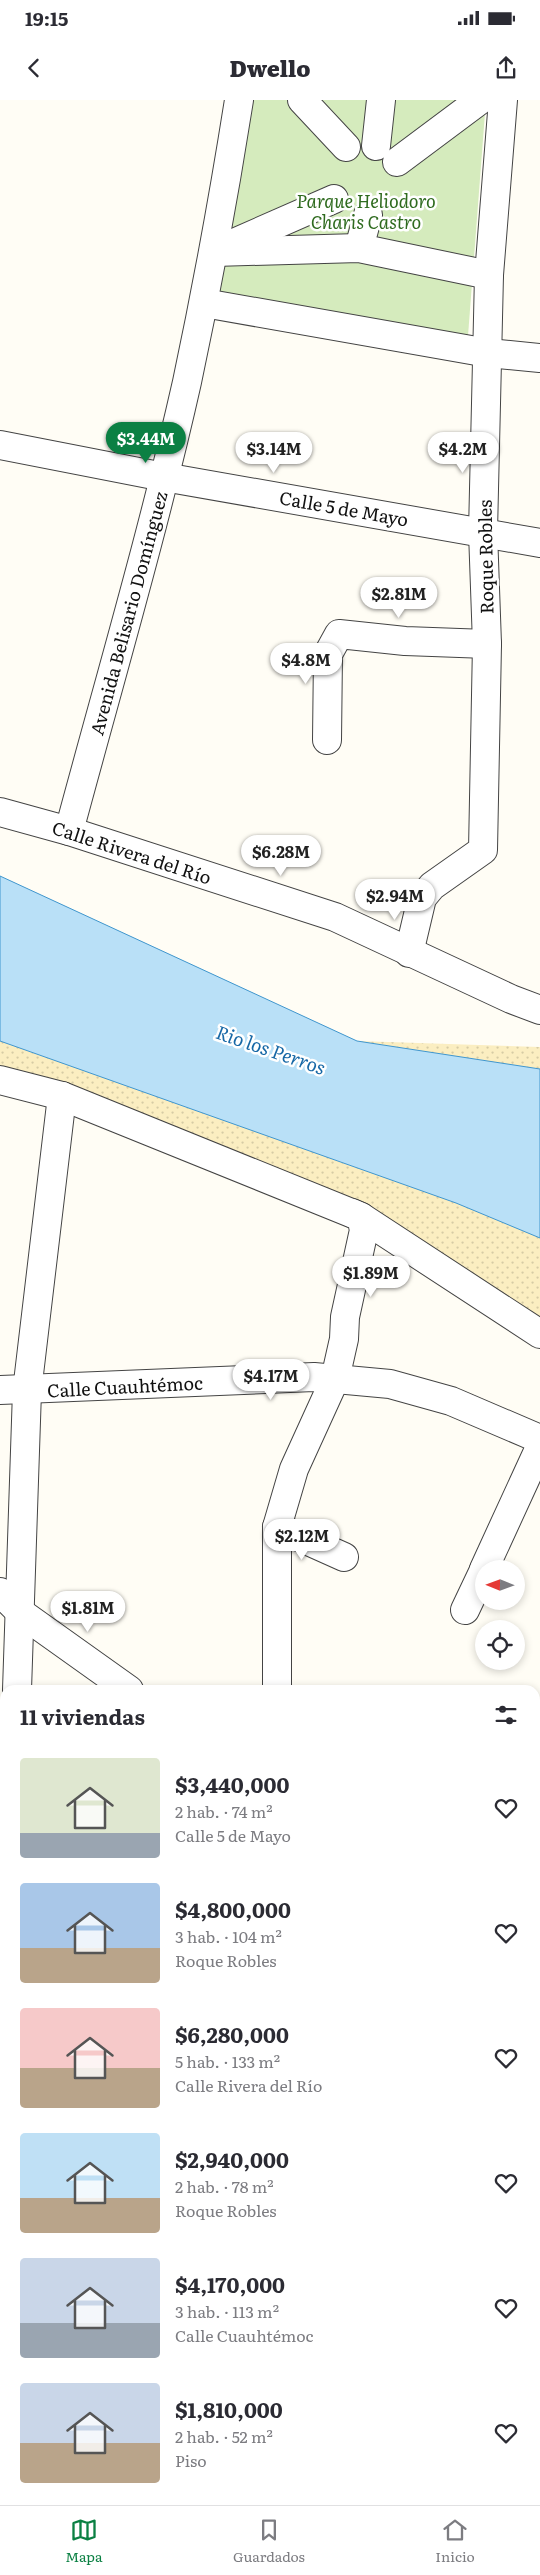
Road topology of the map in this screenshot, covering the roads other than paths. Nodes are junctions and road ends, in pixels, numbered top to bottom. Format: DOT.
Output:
graph roads {
  1 [pos="239,100"];
  2 [pos="302,100"];
  3 [pos="381,100"];
  4 [pos="480,100"];
  5 [pos="503,100"];
  6 [pos="346,147"];
  7 [pos="334,199"];
  8 [pos="368,215"];
  9 [pos="359,248"];
  10 [pos="214,252"];
  11 [pos="489,275"];
  12 [pos="204,303"];
  13 [pos="488,354"];
  14 [pos="540,358"];
  15 [pos="0,445"];
  16 [pos="164,477"];
  17 [pos="483,532"];
  18 [pos="540,543"];
  19 [pos="487,644"];
  20 [pos="327,740"];
  21 [pos="0,812"];
  22 [pos="69,831"];
  23 [pos="409,953"];
  24 [pos="540,1010"];
  25 [pos="0,1080"];
  26 [pos="62,1096"];
  27 [pos="361,1218"];
  28 [pos="540,1334"];
  29 [pos="335,1380"];
  30 [pos="0,1390"];
  31 [pos="27,1391"];
  32 [pos="540,1439"];
  33 [pos="540,1447"];
  34 [pos="277,1527"];
  35 [pos="344,1557"];
  36 [pos="488,1560"];
  37 [pos="475,1587"];
  38 [pos="0,1592"];
  39 [pos="464,1610"];
  40 [pos="21,1613"];
  41 [pos="17,1685"];
  42 [pos="122,1685"];
  43 [pos="277,1685"];
  1 -- 10 [label="street, Avenida Belisario Domínguez"];
  2 -- 6 [label="street"];
  3 -- 4 [label="street"];
  5 -- 11 [label="street, Roque Robles"];
  7 -- 10 [label="street"];
  8 -- 9 [label="street"];
  9 -- 10 [label="street"];
  9 -- 11 [label="street"];
  10 -- 12 [label="street, Avenida Belisario Domínguez"];
  11 -- 13 [label="street, Roque Robles"];
  12 -- 13 [label="street"];
  12 -- 16 [label="street, Avenida Belisario Domínguez"];
  13 -- 14 [label="street"];
  13 -- 17 [label="street, Roque Robles"];
  15 -- 16 [label="street, Calle 5 de Mayo"];
  16 -- 17 [label="street, Calle 5 de Mayo"];
  16 -- 22 [label="street, Avenida Belisario Domínguez"];
  17 -- 18 [label="street, Calle 5 de Mayo"];
  17 -- 19 [label="street, Roque Robles"];
  19 -- 20 [label="street"];
  19 -- 23 [label="street, Roque Robles"];
  21 -- 22 [label="street, Calle Rivera del Río"];
  22 -- 23 [label="street, Calle Rivera del Río"];
  23 -- 24 [label="street, Calle Rivera del Río"];
  25 -- 26 [label="street"];
  26 -- 27 [label="street"];
  26 -- 31 [label="street"];
  27 -- 28 [label="street"];
  27 -- 29 [label="street"];
  29 -- 31 [label="street, Calle Cuauhtémoc"];
  29 -- 32 [label="street, Calle Cuauhtémoc"];
  29 -- 34 [label="street"];
  30 -- 31 [label="street, Calle Cuauhtémoc"];
  31 -- 40 [label="street"];
  33 -- 36 [label="street"];
  34 -- 35 [label="street"];
  34 -- 43 [label="street"];
  37 -- 39 [label="street"];
  38 -- 40 [label="street"];
  40 -- 41 [label="street"];
  40 -- 42 [label="street"];
}
